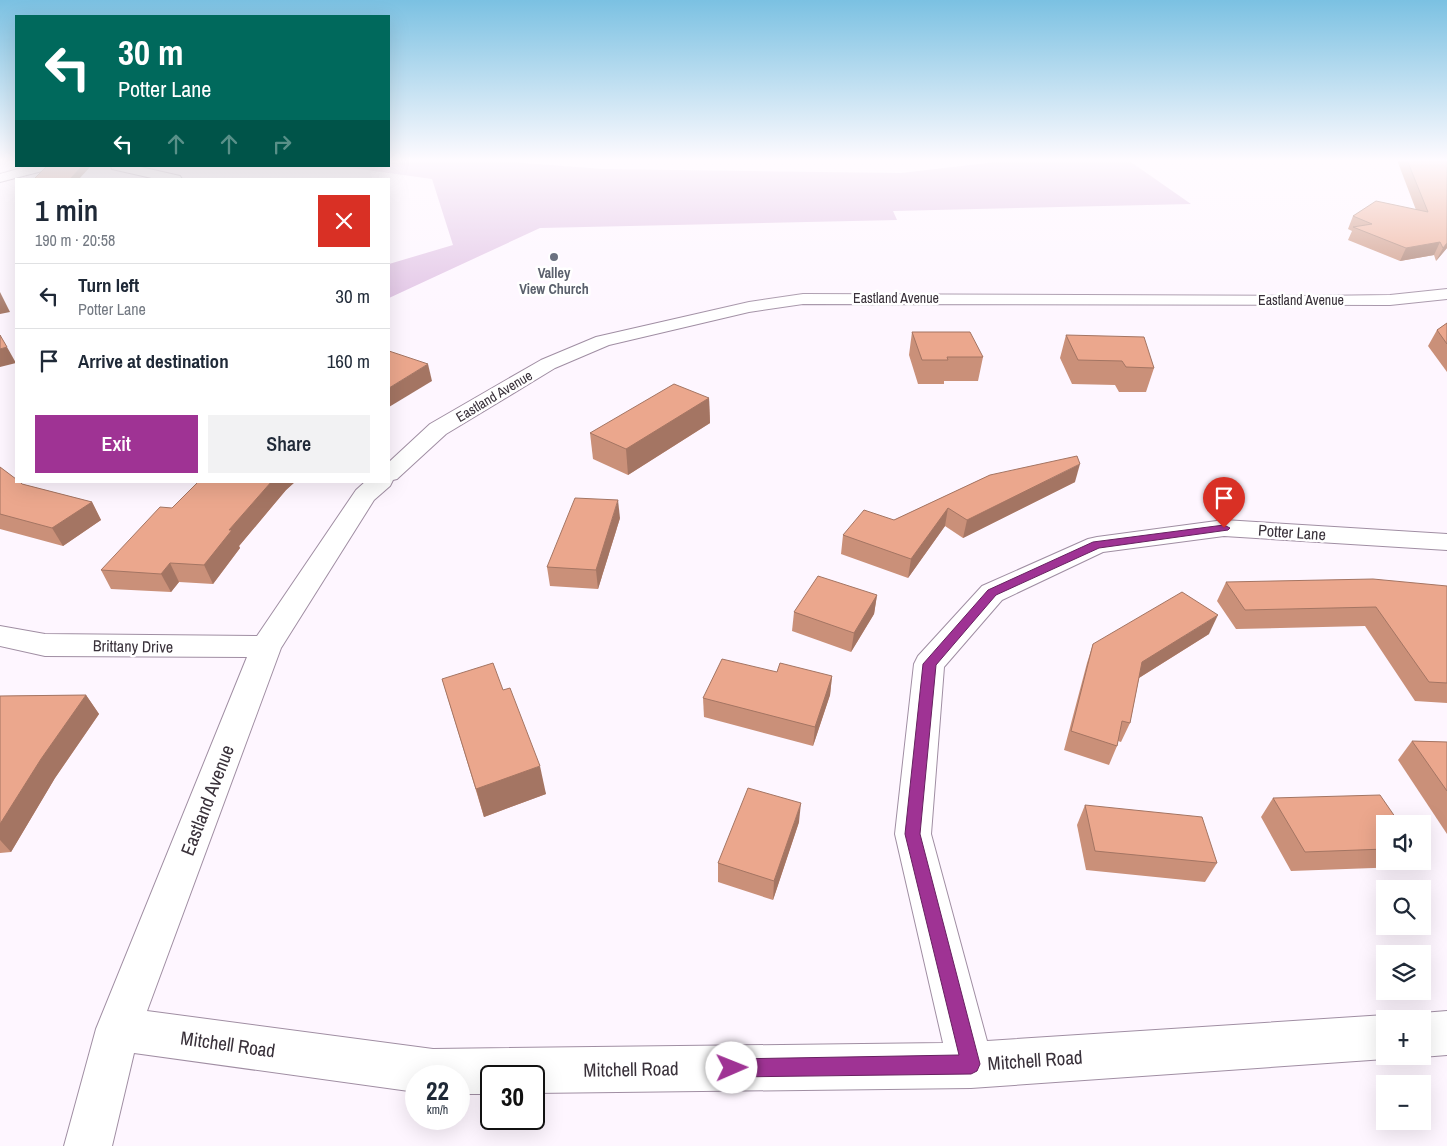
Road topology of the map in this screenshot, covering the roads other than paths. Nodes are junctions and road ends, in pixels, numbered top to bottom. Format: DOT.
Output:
graph roads {
  1 [pos="1447,294"];
  2 [pos="390,473"];
  3 [pos="378,483"];
  4 [pos="1447,542"];
  5 [pos="0,636"];
  6 [pos="266,647"];
  7 [pos="118,1029"];
  8 [pos="1447,1033"];
  9 [pos="1431,1034"];
  10 [pos="1376,1038"];
  11 [pos="971,1064"];
  12 [pos="88,1146"];
  1 -- 2 [label="street, Eastland Avenue"];
  3 -- 6 [label="street, Eastland Avenue"];
  4 -- 11 [label="street, Potter Lane"];
  5 -- 6 [label="street, Brittany Drive"];
  6 -- 7 [label="street, Eastland Avenue"];
  7 -- 11 [label="street, Mitchell Road"];
  7 -- 12 [label="street, Eastland Avenue"];
  8 -- 9 [label="street"];
  10 -- 11 [label="street, Mitchell Road"];
}
